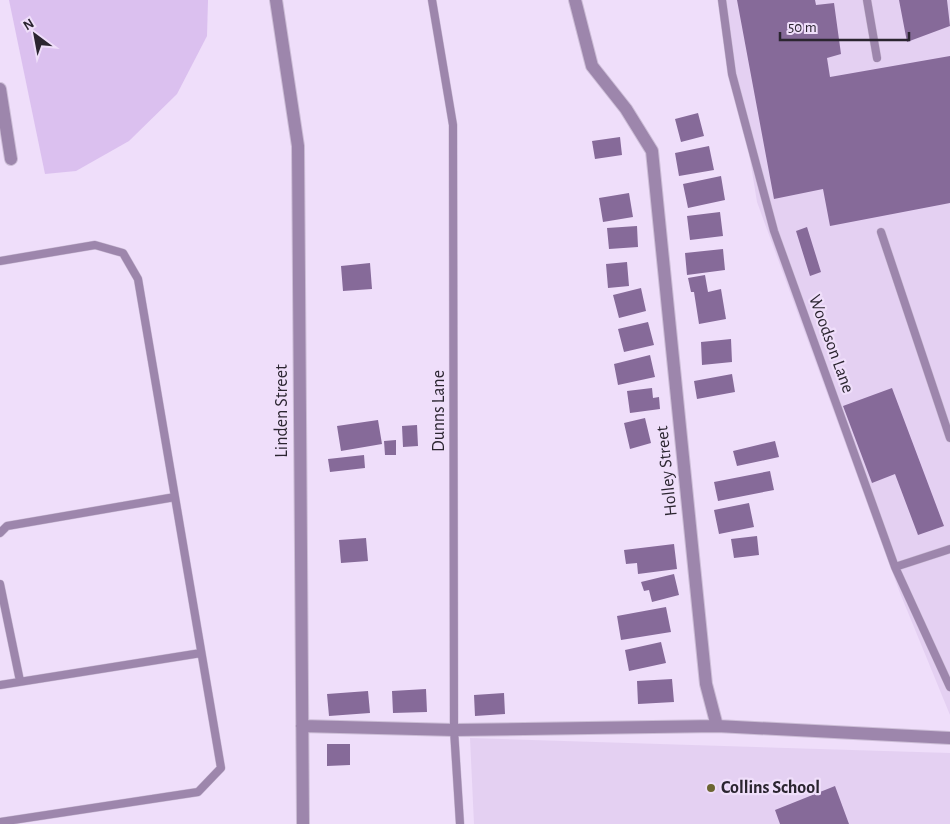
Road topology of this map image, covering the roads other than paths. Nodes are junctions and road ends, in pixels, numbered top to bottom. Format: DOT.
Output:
graph roads {
  1 [pos="276,0"];
  2 [pos="432,0"];
  3 [pos="575,0"];
  4 [pos="722,0"];
  5 [pos="867,0"];
  6 [pos="877,58"];
  7 [pos="0,89"];
  8 [pos="11,159"];
  9 [pos="880,232"];
  10 [pos="0,261"];
  11 [pos="950,438"];
  12 [pos="175,497"];
  13 [pos="0,533"];
  14 [pos="950,549"];
  15 [pos="895,567"];
  16 [pos="0,584"];
  17 [pos="201,652"];
  18 [pos="20,681"];
  19 [pos="0,685"];
  20 [pos="950,688"];
  21 [pos="302,726"];
  22 [pos="717,726"];
  23 [pos="454,730"];
  24 [pos="950,738"];
  25 [pos="0,822"];
  26 [pos="303,824"];
  27 [pos="460,824"];
  1 -- 21 [label="street, Linden Street"];
  2 -- 23 [label="lane, Dunns Lane"];
  3 -- 22 [label="street, Holley Street"];
  4 -- 15 [label="lane, Woodson Lane"];
  5 -- 6 [label="lane"];
  7 -- 8 [label="street"];
  9 -- 11 [label="lane"];
  10 -- 12 [label="lane"];
  12 -- 13 [label="lane"];
  12 -- 17 [label="lane"];
  14 -- 15 [label="lane"];
  15 -- 20 [label="lane, Woodson Lane"];
  16 -- 18 [label="lane"];
  17 -- 18 [label="lane"];
  17 -- 25 [label="lane"];
  18 -- 19 [label="lane"];
  21 -- 23 [label="street"];
  21 -- 26 [label="street, Linden Street"];
  22 -- 23 [label="street"];
  22 -- 24 [label="street"];
  23 -- 27 [label="lane, Dunns Lane"];
}
